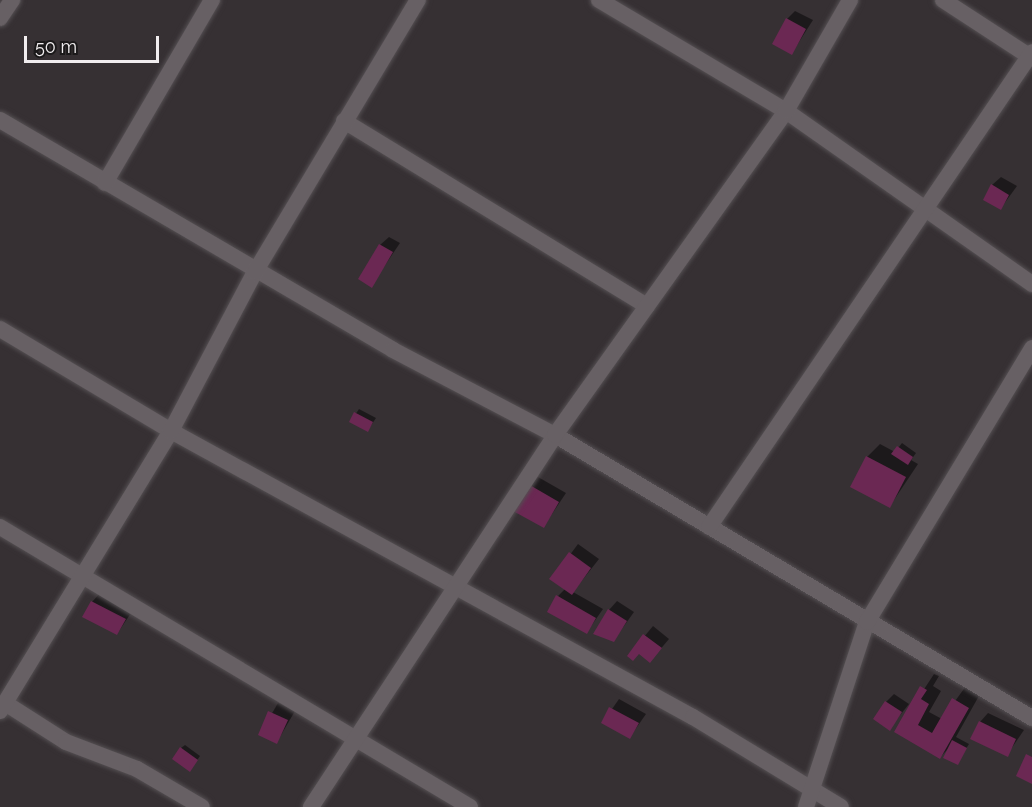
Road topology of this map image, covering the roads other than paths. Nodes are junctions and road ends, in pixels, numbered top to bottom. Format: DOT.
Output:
graph roads {
  1 [pos="12,0"];
  2 [pos="212,0"];
  3 [pos="418,0"];
  4 [pos="599,0"];
  5 [pos="850,0"];
  6 [pos="943,0"];
  7 [pos="0,18"];
  8 [pos="1031,56"];
  9 [pos="786,111"];
  10 [pos="0,120"];
  11 [pos="344,121"];
  12 [pos="105,183"];
  13 [pos="929,211"];
  14 [pos="255,272"];
  15 [pos="1032,284"];
  16 [pos="647,306"];
  17 [pos="0,329"];
  18 [pos="1032,348"];
  19 [pos="171,431"];
  20 [pos="555,435"];
  21 [pos="0,527"];
  22 [pos="709,527"];
  23 [pos="83,576"];
  24 [pos="454,587"];
  25 [pos="867,622"];
  26 [pos="2,707"];
  27 [pos="1032,718"];
  28 [pos="355,739"];
  29 [pos="813,788"];
  30 [pos="202,807"];
  31 [pos="311,807"];
  32 [pos="470,807"];
  33 [pos="806,807"];
  34 [pos="841,807"];
  1 -- 7 [label="street"];
  2 -- 12 [label="street"];
  3 -- 11 [label="street"];
  4 -- 9 [label="street"];
  5 -- 9 [label="street"];
  6 -- 8 [label="street"];
  8 -- 13 [label="street"];
  9 -- 13 [label="street"];
  9 -- 16 [label="street"];
  10 -- 12 [label="street"];
  11 -- 14 [label="street"];
  11 -- 16 [label="street"];
  12 -- 14 [label="street"];
  13 -- 15 [label="street"];
  13 -- 22 [label="street"];
  14 -- 19 [label="street"];
  14 -- 20 [label="street"];
  16 -- 20 [label="street"];
  17 -- 19 [label="street"];
  18 -- 25 [label="street"];
  19 -- 23 [label="street"];
  19 -- 24 [label="street"];
  20 -- 22 [label="street"];
  20 -- 24 [label="street"];
  21 -- 23 [label="street"];
  22 -- 25 [label="street"];
  23 -- 26 [label="street"];
  23 -- 28 [label="street"];
  24 -- 28 [label="street"];
  24 -- 29 [label="street"];
  25 -- 27 [label="street"];
  25 -- 29 [label="street"];
  26 -- 30 [label="street"];
  28 -- 31 [label="street"];
  28 -- 32 [label="street"];
  29 -- 33 [label="street"];
  29 -- 34 [label="street"];
}
